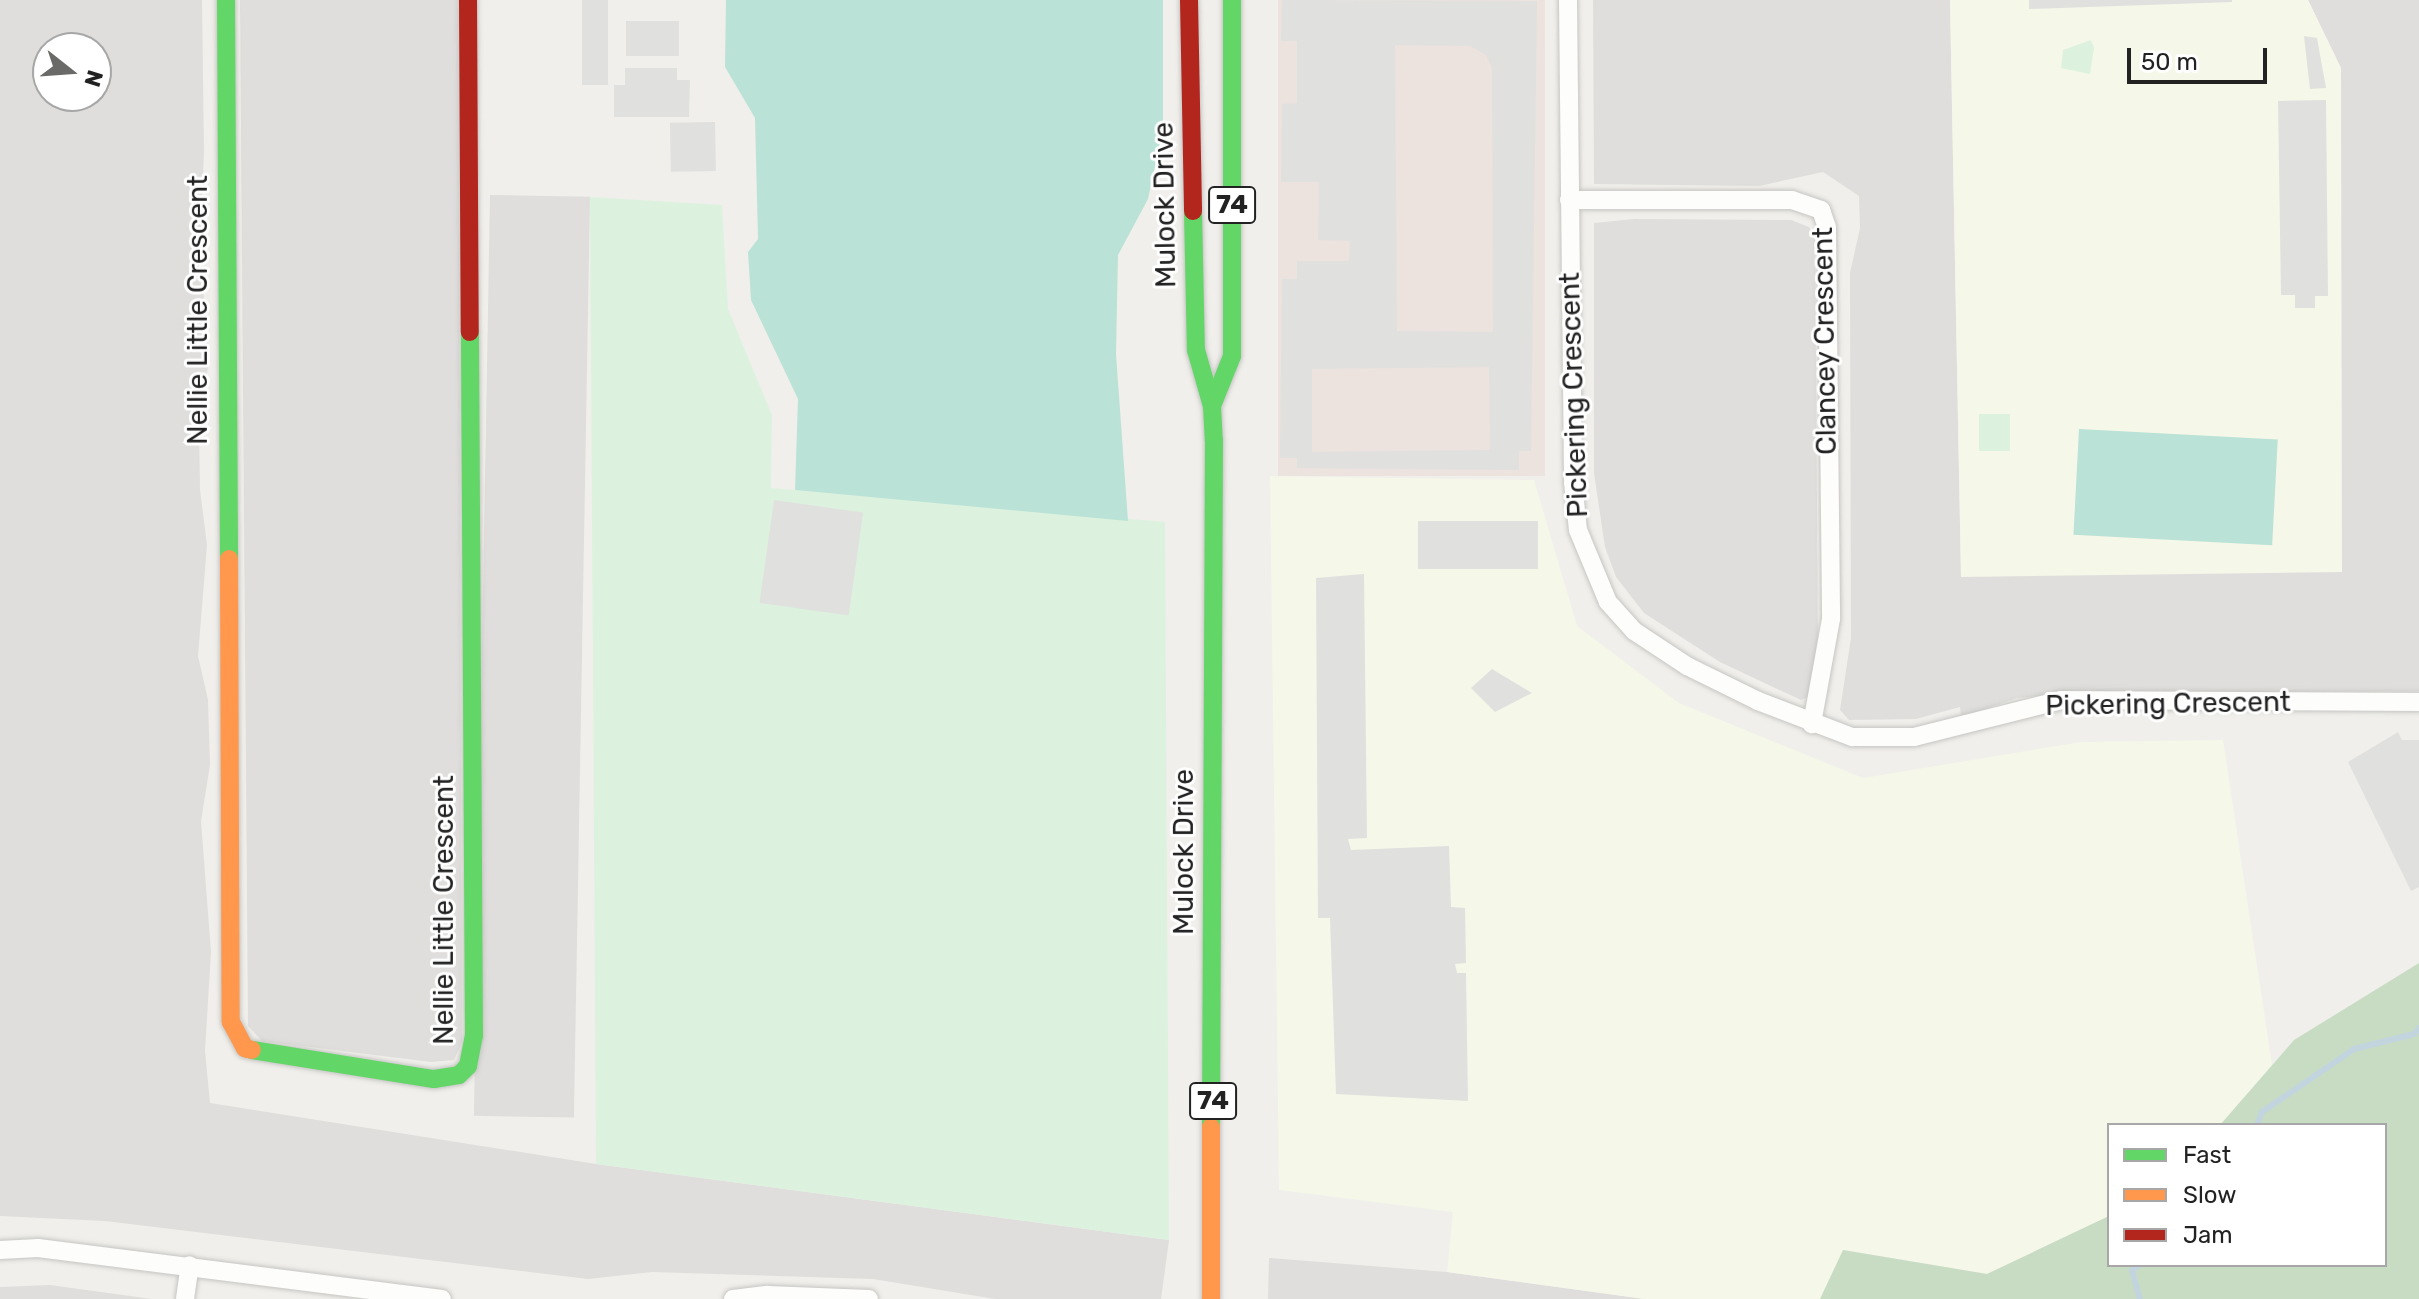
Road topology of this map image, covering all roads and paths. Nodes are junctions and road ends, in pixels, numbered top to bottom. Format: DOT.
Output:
graph roads {
  1 [pos="226,0"];
  2 [pos="468,0"];
  3 [pos="1189,0"];
  4 [pos="1232,0"];
  5 [pos="1568,0"];
  6 [pos="1569,200"];
  7 [pos="1212,406"];
  8 [pos="2419,702"];
  9 [pos="1812,724"];
  10 [pos="0,1250"];
  11 [pos="190,1265"];
  12 [pos="768,1297"];
  13 [pos="185,1299"];
  14 [pos="442,1299"];
  15 [pos="733,1299"];
  16 [pos="869,1299"];
  17 [pos="1211,1299"];
  1 -- 2 [label="street, Nellie Little Crescent"];
  3 -- 7 [label="street, Mulock Drive / 74"];
  4 -- 7 [label="street, Mulock Drive / 74"];
  5 -- 6 [label="street, Pickering Crescent"];
  6 -- 9 [label="street, Pickering Crescent"];
  6 -- 9 [label="street, Clancey Crescent"];
  7 -- 17 [label="street, Mulock Drive / 74"];
  8 -- 9 [label="street, Pickering Crescent"];
  10 -- 11 [label="street"];
  11 -- 13 [label="street"];
  11 -- 14 [label="street"];
  12 -- 15 [label="street"];
  12 -- 16 [label="street"];
}
